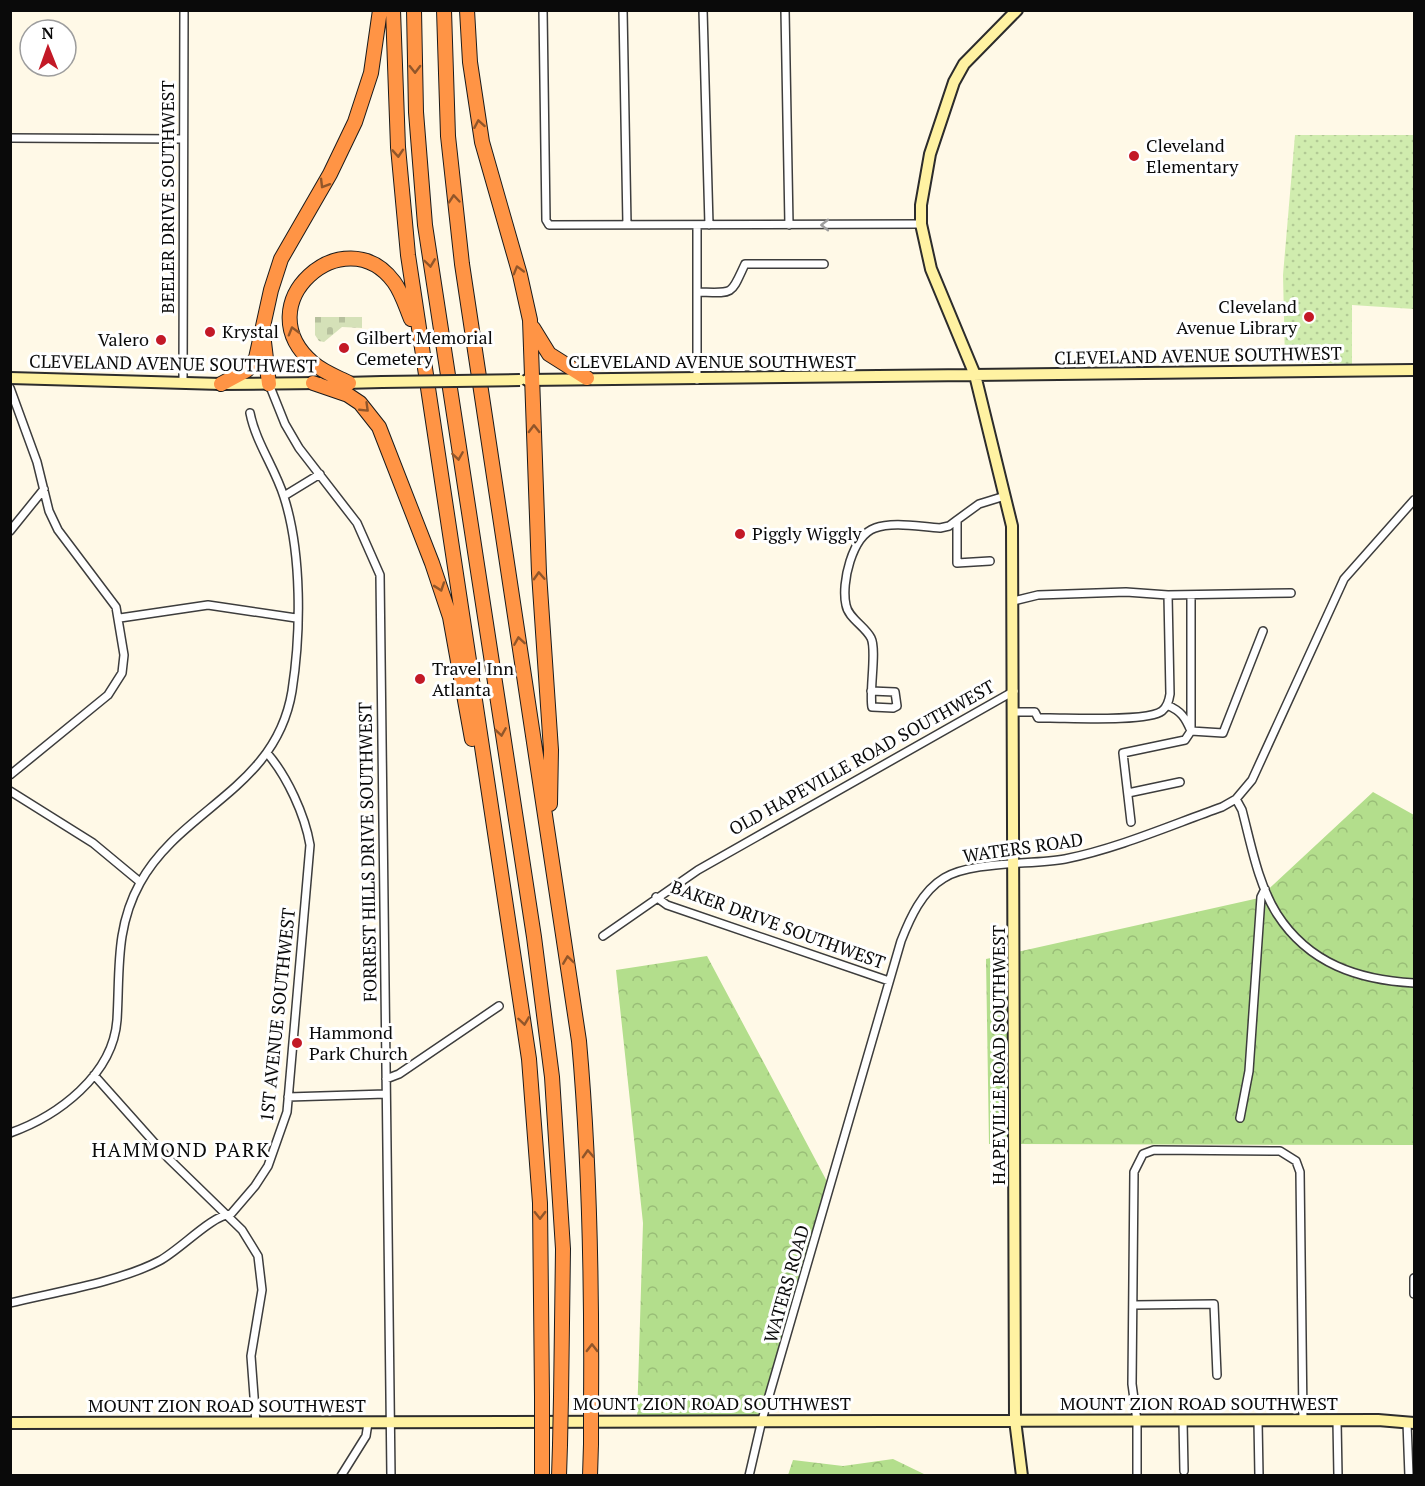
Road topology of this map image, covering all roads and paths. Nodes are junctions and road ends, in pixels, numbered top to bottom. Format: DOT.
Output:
graph roads {
  1 [pos="184,10"];
  2 [pos="380,10"];
  3 [pos="393,10"];
  4 [pos="414,10"];
  5 [pos="444,10"];
  6 [pos="467,10"];
  7 [pos="543,10"];
  8 [pos="623,10"];
  9 [pos="704,10"];
  10 [pos="785,10"];
  11 [pos="1017,10"];
  12 [pos="10,138"];
  13 [pos="183,139"];
  14 [pos="921,224"];
  15 [pos="627,225"];
  16 [pos="697,225"];
  17 [pos="709,225"];
  18 [pos="789,225"];
  19 [pos="824,264"];
  20 [pos="697,292"];
  21 [pos="530,320"];
  22 [pos="264,331"];
  23 [pos="420,343"];
  24 [pos="1414,370"];
  25 [pos="975,375"];
  26 [pos="10,378"];
  27 [pos="587,378"];
  28 [pos="527,380"];
  29 [pos="697,380"];
  30 [pos="183,383"];
  31 [pos="313,383"];
  32 [pos="349,383"];
  33 [pos="221,384"];
  34 [pos="270,384"];
  35 [pos="10,388"];
  36 [pos="250,413"];
  37 [pos="320,474"];
  38 [pos="44,489"];
  39 [pos="284,496"];
  40 [pos="1005,496"];
  41 [pos="1414,500"];
  42 [pos="957,520"];
  43 [pos="10,531"];
  44 [pos="990,561"];
  45 [pos="1292,593"];
  46 [pos="1168,595"];
  47 [pos="1191,595"];
  48 [pos="1019,601"];
  49 [pos="120,618"];
  50 [pos="296,618"];
  51 [pos="1263,631"];
  52 [pos="871,691"];
  53 [pos="1014,691"];
  54 [pos="1167,705"];
  55 [pos="1014,712"];
  56 [pos="1191,731"];
  57 [pos="267,753"];
  58 [pos="10,775"];
  59 [pos="1180,782"];
  60 [pos="10,791"];
  61 [pos="1128,793"];
  62 [pos="1236,799"];
  63 [pos="1131,822"];
  64 [pos="548,823"];
  65 [pos="1015,864"];
  66 [pos="140,882"];
  67 [pos="1265,889"];
  68 [pos="656,897"];
  69 [pos="507,901"];
  70 [pos="603,936"];
  71 [pos="889,981"];
  72 [pos="1414,983"];
  73 [pos="499,1006"];
  74 [pos="94,1075"];
  75 [pos="386,1079"];
  76 [pos="386,1094"];
  77 [pos="288,1098"];
  78 [pos="1240,1118"];
  79 [pos="10,1133"];
  80 [pos="226,1215"];
  81 [pos="1414,1278"];
  82 [pos="1414,1294"];
  83 [pos="10,1303"];
  84 [pos="1134,1305"];
  85 [pos="1217,1375"];
  86 [pos="762,1420"];
  87 [pos="1015,1420"];
  88 [pos="1137,1420"];
  89 [pos="1303,1420"];
  90 [pos="1183,1421"];
  91 [pos="1258,1421"];
  92 [pos="1337,1421"];
  93 [pos="390,1422"];
  94 [pos="10,1423"];
  95 [pos="256,1423"];
  96 [pos="368,1423"];
  97 [pos="1411,1423"];
  98 [pos="1184,1471"];
  99 [pos="341,1476"];
  100 [pos="391,1476"];
  101 [pos="542,1476"];
  102 [pos="559,1476"];
  103 [pos="590,1476"];
  104 [pos="749,1476"];
  105 [pos="1022,1476"];
  106 [pos="1137,1476"];
  107 [pos="1259,1476"];
  108 [pos="1338,1476"];
  109 [pos="1409,1476"];
  1 -- 13 [label="street, BEELER DRIVE SOUTHWEST"];
  2 -- 22 [label="highway, one-way"];
  3 -- 23 [label="highway, one-way"];
  4 -- 102 [label="highway, one-way, bridge"];
  64 -- 5 [label="highway, one-way"];
  21 -- 6 [label="highway, one-way"];
  7 -- 15 [label="street"];
  8 -- 15 [label="street"];
  9 -- 17 [label="street"];
  10 -- 18 [label="street"];
  11 -- 14 [label="street, OLD HAPEVILLE ROAD SOUTHWEST"];
  12 -- 13 [label="street"];
  13 -- 30 [label="street, BEELER DRIVE SOUTHWEST"];
  14 -- 18 [label="street, one-way"];
  14 -- 25 [label="street, OLD HAPEVILLE ROAD SOUTHWEST"];
  15 -- 16 [label="street"];
  16 -- 17 [label="street"];
  16 -- 20 [label="street"];
  17 -- 18 [label="street"];
  19 -- 20 [label="street"];
  20 -- 29 [label="street"];
  21 -- 27 [label="highway"];
  21 -- 28 [label="highway"];
  22 -- 33 [label="highway"];
  22 -- 34 [label="highway"];
  32 -- 23 [label="highway, one-way"];
  23 -- 69 [label="highway"];
  24 -- 25 [label="street, CLEVELAND AVENUE SOUTHWEST"];
  25 -- 29 [label="street, CLEVELAND AVENUE SOUTHWEST"];
  25 -- 40 [label="street, OLD HAPEVILLE ROAD SOUTHWEST"];
  26 -- 30 [label="street, CLEVELAND AVENUE SOUTHWEST"];
  27 -- 28 [label="street, CLEVELAND AVENUE SOUTHWEST"];
  27 -- 29 [label="street, CLEVELAND AVENUE SOUTHWEST"];
  28 -- 32 [label="street, CLEVELAND AVENUE SOUTHWEST, bridge"];
  64 -- 28 [label="highway, one-way"];
  30 -- 33 [label="street, CLEVELAND AVENUE SOUTHWEST"];
  31 -- 32 [label="street, CLEVELAND AVENUE SOUTHWEST"];
  31 -- 34 [label="street, CLEVELAND AVENUE SOUTHWEST"];
  31 -- 69 [label="highway, one-way"];
  33 -- 34 [label="street, CLEVELAND AVENUE SOUTHWEST"];
  34 -- 37 [label="street, FORREST HILLS DRIVE SOUTHWEST"];
  35 -- 38 [label="street"];
  36 -- 39 [label="street"];
  37 -- 39 [label="street"];
  37 -- 75 [label="street, FORREST HILLS DRIVE SOUTHWEST"];
  38 -- 43 [label="street"];
  38 -- 49 [label="street"];
  39 -- 50 [label="street"];
  40 -- 42 [label="street"];
  40 -- 48 [label="street, OLD HAPEVILLE ROAD SOUTHWEST"];
  41 -- 62 [label="street, WATERS ROAD"];
  42 -- 44 [label="street"];
  42 -- 52 [label="street"];
  45 -- 47 [label="street"];
  46 -- 47 [label="street"];
  46 -- 48 [label="street"];
  46 -- 54 [label="street"];
  47 -- 56 [label="street"];
  48 -- 53 [label="street, OLD HAPEVILLE ROAD SOUTHWEST"];
  49 -- 50 [label="street"];
  49 -- 58 [label="street"];
  50 -- 57 [label="street"];
  51 -- 56 [label="street"];
  53 -- 55 [label="street, HAPEVILLE ROAD SOUTHWEST"];
  53 -- 68 [label="street, OLD HAPEVILLE ROAD SOUTHWEST"];
  54 -- 55 [label="street"];
  54 -- 56 [label="street"];
  55 -- 65 [label="street, HAPEVILLE ROAD SOUTHWEST"];
  56 -- 61 [label="street"];
  57 -- 66 [label="street"];
  57 -- 77 [label="street, 1ST AVENUE SOUTHWEST"];
  59 -- 61 [label="street"];
  60 -- 66 [label="street"];
  61 -- 63 [label="street"];
  62 -- 65 [label="street, WATERS ROAD"];
  62 -- 67 [label="street"];
  103 -- 64 [label="highway, one-way, bridge"];
  65 -- 71 [label="street, WATERS ROAD"];
  65 -- 87 [label="street, HAPEVILLE ROAD SOUTHWEST"];
  66 -- 74 [label="street"];
  67 -- 72 [label="street"];
  67 -- 78 [label="street"];
  68 -- 70 [label="street, OLD HAPEVILLE ROAD SOUTHWEST"];
  68 -- 71 [label="street, BAKER DRIVE SOUTHWEST"];
  69 -- 101 [label="highway, one-way, bridge"];
  71 -- 86 [label="street, WATERS ROAD"];
  73 -- 75 [label="street"];
  74 -- 79 [label="street"];
  74 -- 80 [label="street"];
  75 -- 76 [label="street, FORREST HILLS DRIVE SOUTHWEST"];
  76 -- 77 [label="street"];
  76 -- 93 [label="street, FORREST HILLS DRIVE SOUTHWEST"];
  77 -- 80 [label="street, 1ST AVENUE SOUTHWEST"];
  80 -- 83 [label="street, 1ST AVENUE SOUTHWEST"];
  80 -- 95 [label="street"];
  81 -- 82 [label="street"];
  84 -- 85 [label="street"];
  84 -- 88 [label="street"];
  84 -- 89 [label="street"];
  86 -- 87 [label="street, MOUNT ZION ROAD SOUTHWEST"];
  86 -- 93 [label="street, MOUNT ZION ROAD SOUTHWEST"];
  86 -- 104 [label="street, WATERS ROAD"];
  87 -- 88 [label="street, MOUNT ZION ROAD SOUTHWEST"];
  87 -- 105 [label="street, HAPEVILLE ROAD SOUTHWEST"];
  88 -- 90 [label="street, MOUNT ZION ROAD SOUTHWEST"];
  88 -- 106 [label="street"];
  89 -- 91 [label="street, MOUNT ZION ROAD SOUTHWEST"];
  89 -- 92 [label="street, MOUNT ZION ROAD SOUTHWEST"];
  90 -- 91 [label="street, MOUNT ZION ROAD SOUTHWEST"];
  90 -- 98 [label="street"];
  91 -- 107 [label="street"];
  92 -- 97 [label="street, MOUNT ZION ROAD SOUTHWEST"];
  92 -- 108 [label="street"];
  93 -- 96 [label="street, MOUNT ZION ROAD SOUTHWEST"];
  93 -- 100 [label="street, FORREST HILLS DRIVE SOUTHWEST"];
  94 -- 95 [label="street, MOUNT ZION ROAD SOUTHWEST"];
  95 -- 96 [label="street, MOUNT ZION ROAD SOUTHWEST"];
  96 -- 99 [label="street"];
  97 -- 109 [label="street"];
}
